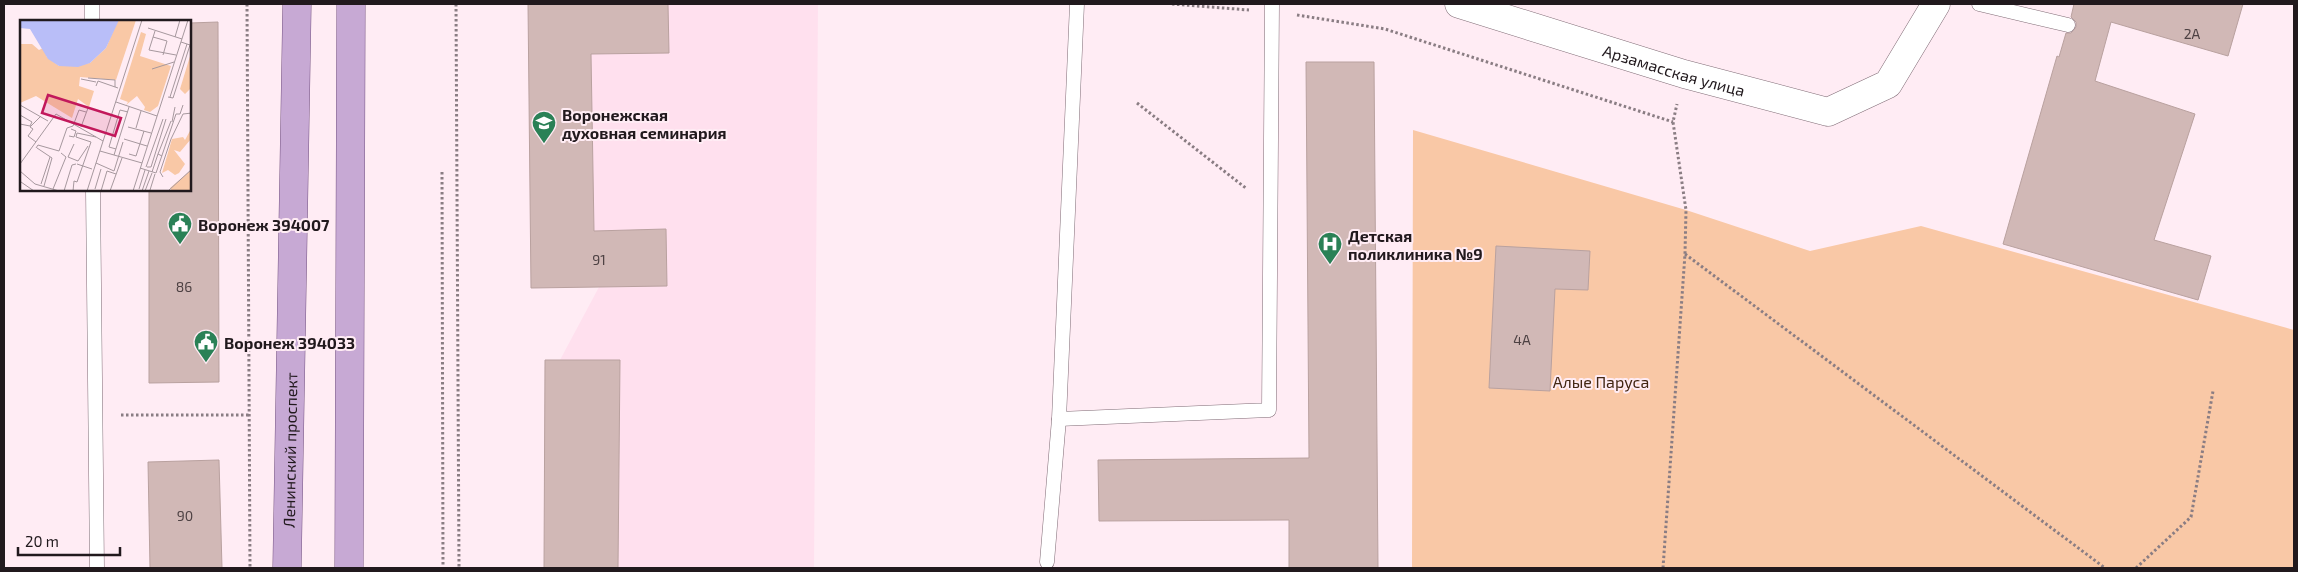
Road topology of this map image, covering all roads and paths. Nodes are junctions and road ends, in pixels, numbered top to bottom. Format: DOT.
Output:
graph roads {
  1 [pos="92,4"];
  2 [pos="247,4"];
  3 [pos="297,4"];
  4 [pos="351,4"];
  5 [pos="456,4"];
  6 [pos="1077,4"];
  7 [pos="1172,4"];
  8 [pos="1460,4"];
  9 [pos="1936,4"];
  10 [pos="1979,4"];
  11 [pos="1272,8"];
  12 [pos="92,20"];
  13 [pos="2068,25"];
  14 [pos="1684,74"];
  15 [pos="1137,103"];
  16 [pos="1673,122"];
  17 [pos="442,172"];
  18 [pos="93,191"];
  19 [pos="1271,208"];
  20 [pos="1685,254"];
  21 [pos="2213,391"];
  22 [pos="95,415"];
  23 [pos="249,415"];
  24 [pos="1059,419"];
  25 [pos="1046,562"];
  26 [pos="98,568"];
  27 [pos="250,568"];
  28 [pos="287,568"];
  29 [pos="348,568"];
  30 [pos="443,568"];
  31 [pos="460,568"];
  32 [pos="1663,568"];
  33 [pos="2105,568"];
  34 [pos="2136,568"];
  1 -- 12 [label="lane"];
  2 -- 23 [label="path"];
  3 -- 28 [label="main road, Ленинский проспект"];
  4 -- 29 [label="main road"];
  5 -- 31 [label="path"];
  6 -- 24 [label="lane"];
  7 -- 11 [label="path"];
  8 -- 14 [label="street, Арзамасская улица"];
  9 -- 14 [label="street, Арзамасская улица"];
  10 -- 13 [label="lane"];
  11 -- 16 [label="path"];
  11 -- 19 [label="lane"];
  14 -- 16 [label="path"];
  15 -- 19 [label="path"];
  16 -- 20 [label="path"];
  17 -- 30 [label="path"];
  18 -- 22 [label="lane"];
  19 -- 24 [label="lane"];
  20 -- 32 [label="path"];
  20 -- 33 [label="path"];
  21 -- 34 [label="path"];
  22 -- 23 [label="path"];
  22 -- 26 [label="lane"];
  23 -- 27 [label="path"];
  24 -- 25 [label="lane"];
}
